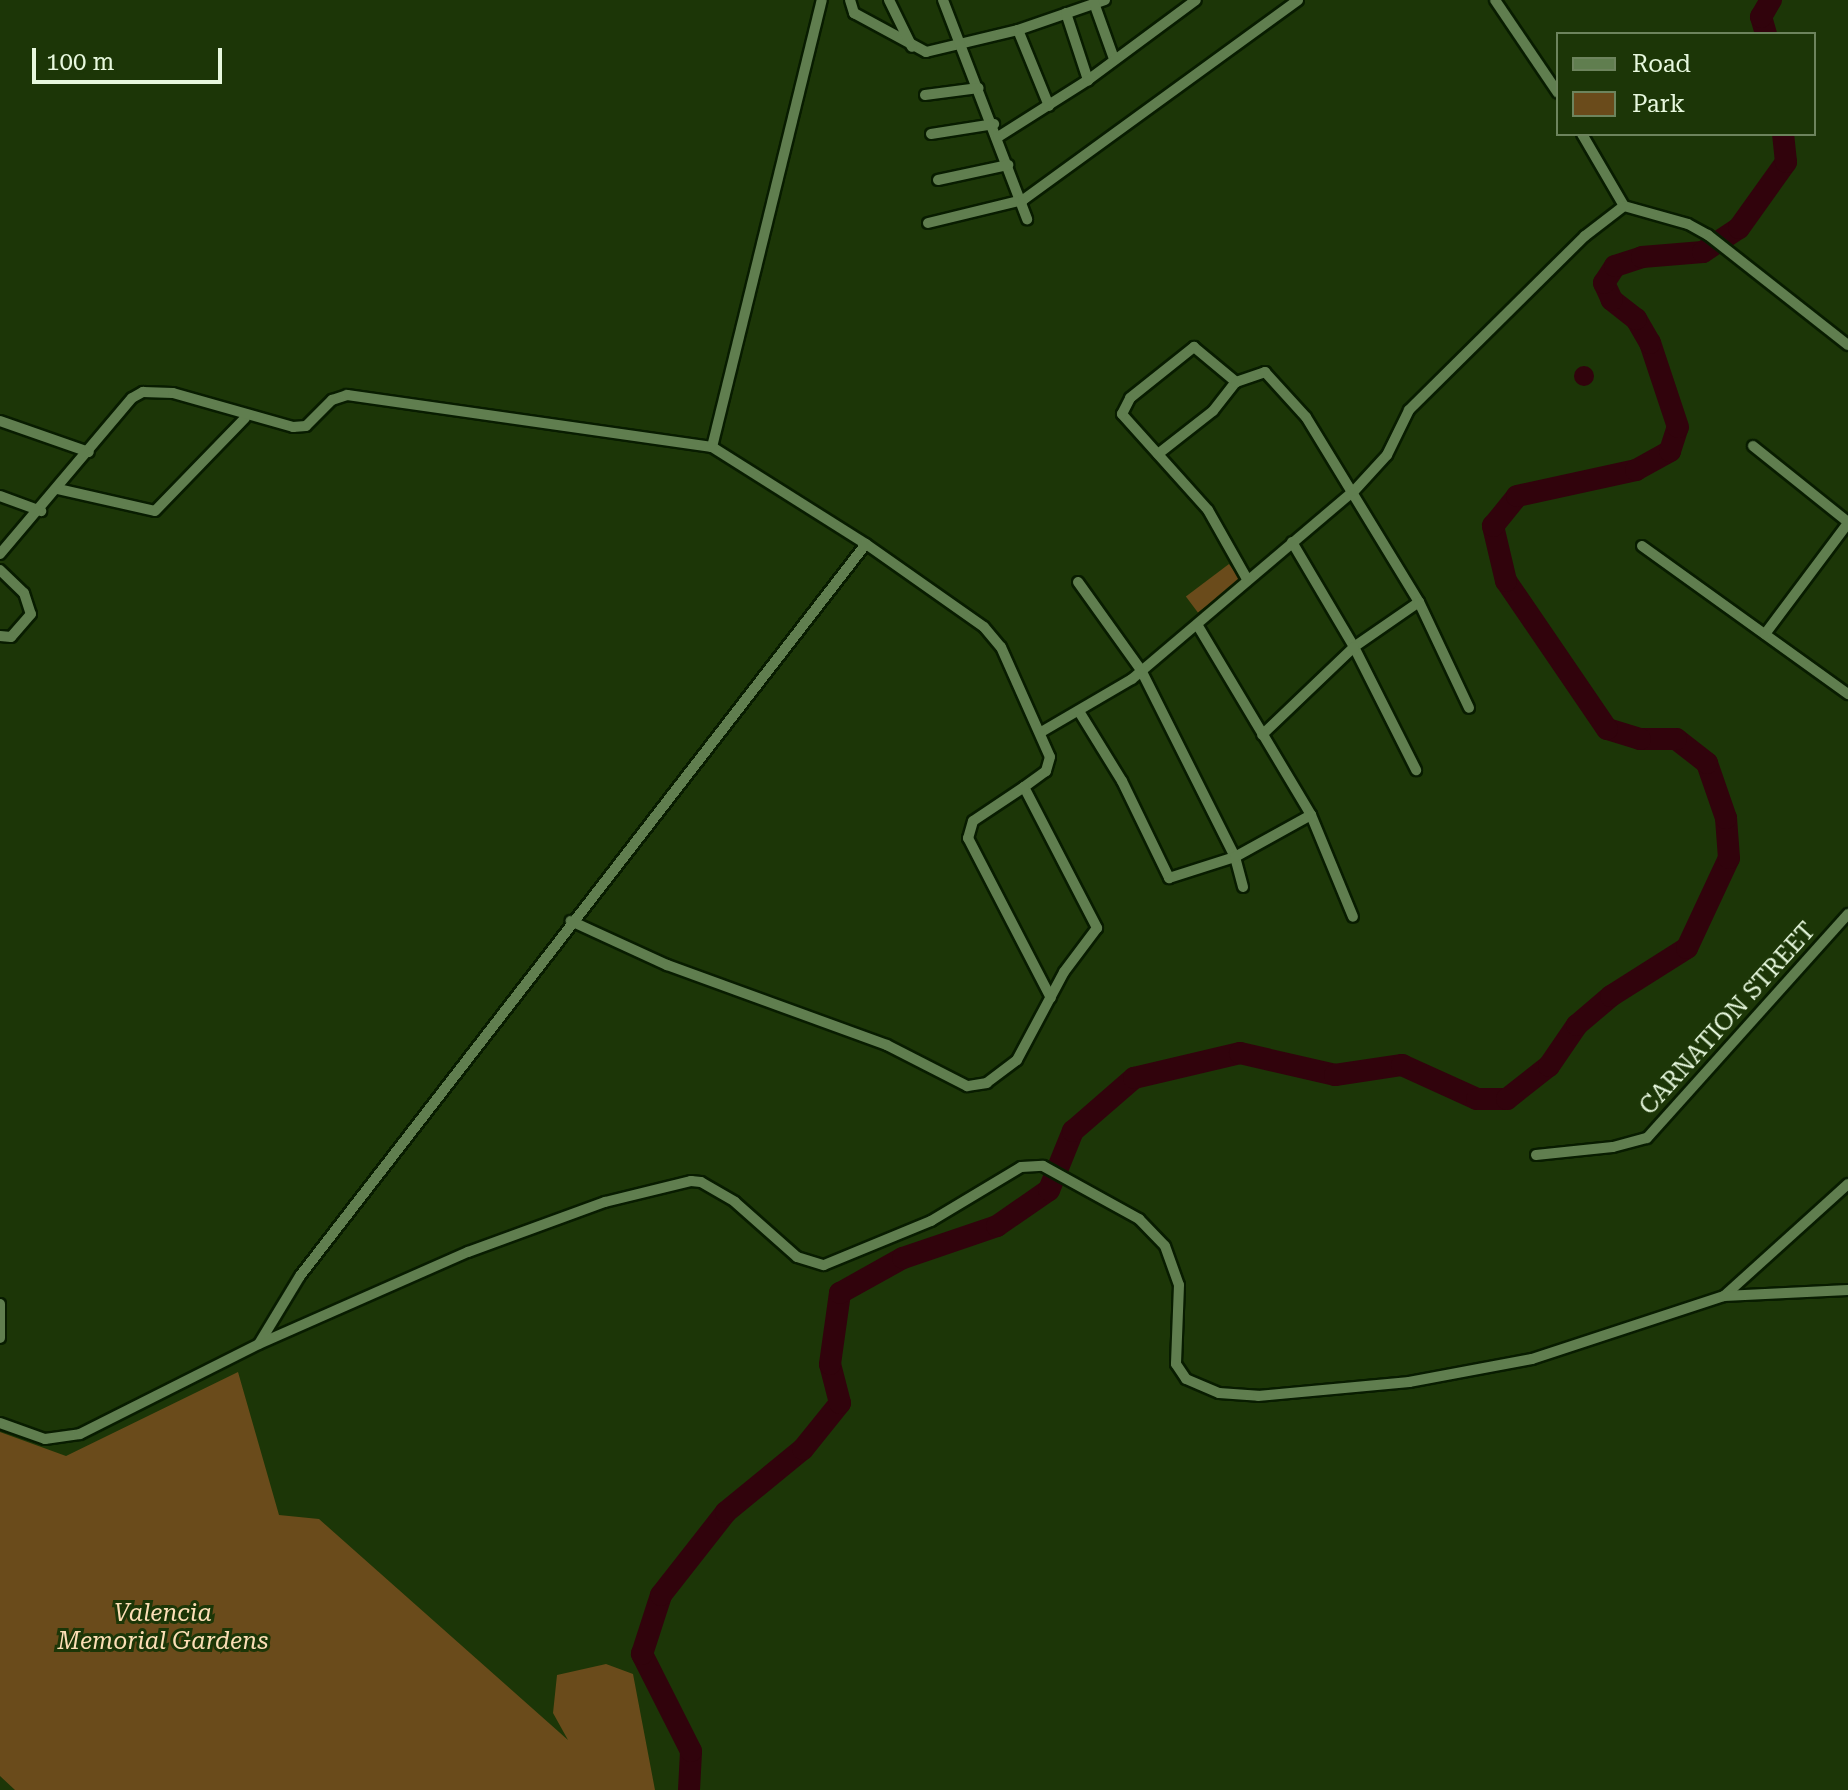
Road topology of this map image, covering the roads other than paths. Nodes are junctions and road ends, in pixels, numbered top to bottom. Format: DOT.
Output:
graph roads {
  1 [pos="822,0"];
  2 [pos="850,0"];
  3 [pos="889,0"];
  4 [pos="943,0"];
  5 [pos="1196,0"];
  6 [pos="1298,0"];
  7 [pos="1495,0"];
  8 [pos="1099,2"];
  9 [pos="1066,13"];
  10 [pos="1018,30"];
  11 [pos="961,45"];
  12 [pos="913,49"];
  13 [pos="1114,59"];
  14 [pos="1088,80"];
  15 [pos="979,88"];
  16 [pos="1556,90"];
  17 [pos="925,95"];
  18 [pos="1049,106"];
  19 [pos="994,124"];
  20 [pos="931,134"];
  21 [pos="1583,136"];
  22 [pos="998,137"];
  23 [pos="1008,165"];
  24 [pos="938,180"];
  25 [pos="1023,200"];
  26 [pos="1624,206"];
  27 [pos="1027,219"];
  28 [pos="928,223"];
  29 [pos="1848,345"];
  30 [pos="1236,382"];
  31 [pos="245,418"];
  32 [pos="0,421"];
  33 [pos="1753,446"];
  34 [pos="712,447"];
  35 [pos="89,452"];
  36 [pos="1158,454"];
  37 [pos="58,489"];
  38 [pos="1354,491"];
  39 [pos="0,496"];
  40 [pos="41,511"];
  41 [pos="1848,522"];
  42 [pos="1292,542"];
  43 [pos="866,544"];
  44 [pos="1642,546"];
  45 [pos="0,554"];
  46 [pos="0,570"];
  47 [pos="1247,579"];
  48 [pos="1078,582"];
  49 [pos="1419,602"];
  50 [pos="1198,626"];
  51 [pos="1765,634"];
  52 [pos="0,636"];
  53 [pos="1354,647"];
  54 [pos="1141,670"];
  55 [pos="1848,694"];
  56 [pos="1469,708"];
  57 [pos="1080,713"];
  58 [pos="1043,731"];
  59 [pos="1262,735"];
  60 [pos="1416,770"];
  61 [pos="1024,787"];
  62 [pos="1311,815"];
  63 [pos="1235,857"];
  64 [pos="1243,887"];
  65 [pos="1848,914"];
  66 [pos="1353,917"];
  67 [pos="571,921"];
  68 [pos="1051,998"];
  69 [pos="1536,1155"];
  70 [pos="1848,1184"];
  71 [pos="1848,1290"];
  72 [pos="1724,1296"];
  73 [pos="0,1304"];
  74 [pos="0,1338"];
  75 [pos="259,1344"];
  76 [pos="0,1423"];
  1 -- 34 [label="street"];
  2 -- 12 [label="street"];
  3 -- 12 [label="street"];
  4 -- 11 [label="street"];
  5 -- 13 [label="street"];
  6 -- 25 [label="street"];
  7 -- 16 [label="street"];
  8 -- 9 [label="street"];
  8 -- 13 [label="street"];
  9 -- 10 [label="street"];
  9 -- 14 [label="street"];
  10 -- 11 [label="street"];
  10 -- 18 [label="street"];
  11 -- 12 [label="street"];
  11 -- 15 [label="street"];
  13 -- 14 [label="street"];
  14 -- 18 [label="street"];
  15 -- 17 [label="street"];
  15 -- 19 [label="street"];
  18 -- 22 [label="street"];
  19 -- 20 [label="street"];
  19 -- 22 [label="street"];
  21 -- 26 [label="street"];
  22 -- 23 [label="street"];
  23 -- 24 [label="street"];
  23 -- 25 [label="street"];
  25 -- 27 [label="street"];
  25 -- 28 [label="street"];
  26 -- 29 [label="street"];
  26 -- 38 [label="street"];
  30 -- 36 [label="street"];
  30 -- 36 [label="street"];
  30 -- 38 [label="street"];
  31 -- 34 [label="street"];
  31 -- 35 [label="street"];
  31 -- 37 [label="street"];
  32 -- 35 [label="street"];
  33 -- 41 [label="street"];
  34 -- 43 [label="street"];
  35 -- 37 [label="street"];
  36 -- 47 [label="street"];
  37 -- 40 [label="street"];
  38 -- 42 [label="street"];
  38 -- 49 [label="street"];
  39 -- 40 [label="street"];
  40 -- 45 [label="street"];
  41 -- 51 [label="street"];
  42 -- 47 [label="street"];
  42 -- 53 [label="street"];
  43 -- 58 [label="street"];
  43 -- 67 [label="street"];
  44 -- 51 [label="street"];
  46 -- 52 [label="street"];
  47 -- 50 [label="street"];
  48 -- 54 [label="street"];
  49 -- 53 [label="street"];
  49 -- 56 [label="street"];
  50 -- 54 [label="street"];
  50 -- 59 [label="street"];
  51 -- 55 [label="street"];
  53 -- 59 [label="street"];
  53 -- 60 [label="street"];
  54 -- 57 [label="street"];
  54 -- 63 [label="street"];
  57 -- 58 [label="street"];
  57 -- 63 [label="street"];
  58 -- 61 [label="street"];
  59 -- 62 [label="street"];
  61 -- 68 [label="street"];
  61 -- 68 [label="street"];
  62 -- 63 [label="street"];
  62 -- 66 [label="street"];
  63 -- 64 [label="street"];
  65 -- 69 [label="street, CARNATION STREET"];
  67 -- 68 [label="street"];
  67 -- 75 [label="street"];
  70 -- 72 [label="street"];
  71 -- 72 [label="street"];
  72 -- 75 [label="street"];
  73 -- 74 [label="street"];
  75 -- 76 [label="street"];
}
